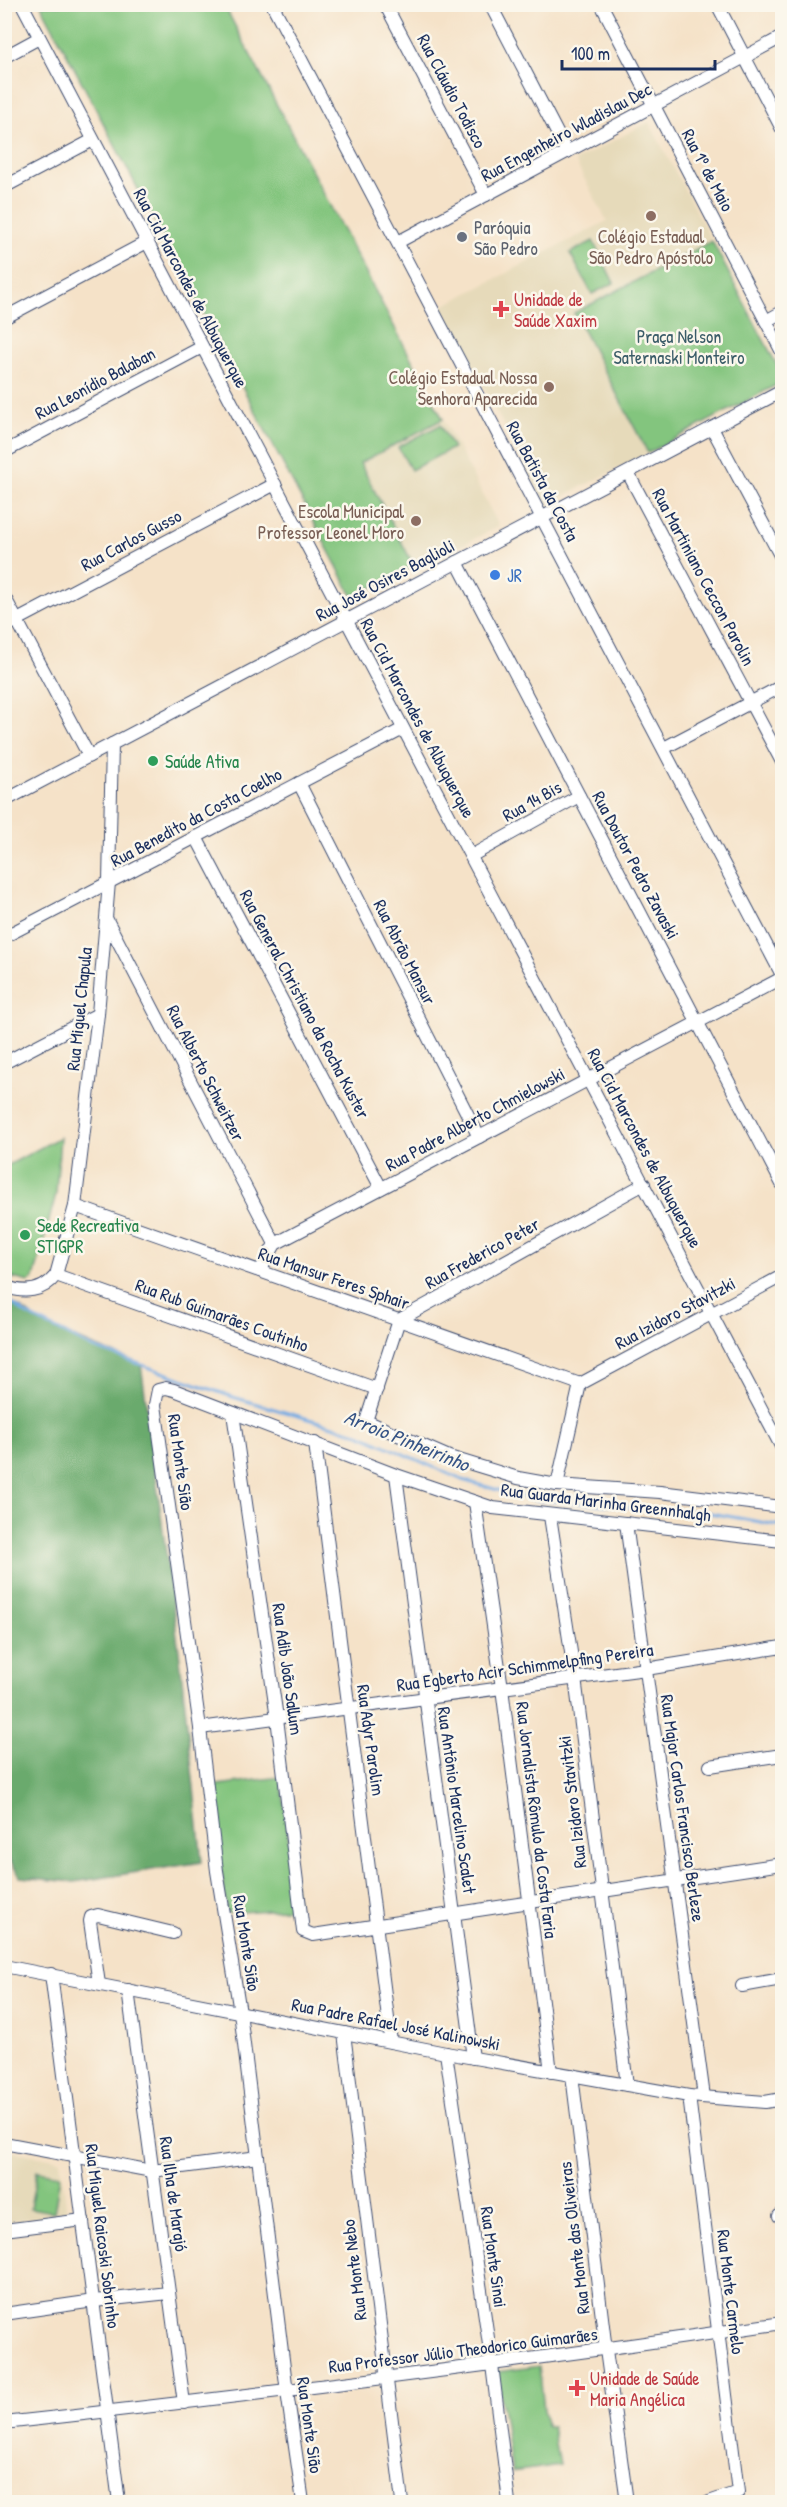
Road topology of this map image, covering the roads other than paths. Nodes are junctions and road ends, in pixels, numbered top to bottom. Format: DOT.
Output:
graph roads {
  1 [pos="22,4"];
  2 [pos="272,4"];
  3 [pos="385,4"];
  4 [pos="490,4"];
  5 [pos="601,4"];
  6 [pos="717,4"];
  7 [pos="783,37"];
  8 [pos="39,38"];
  9 [pos="4,57"];
  10 [pos="744,57"];
  11 [pos="654,106"];
  12 [pos="783,129"];
  13 [pos="93,140"];
  14 [pos="567,152"];
  15 [pos="4,187"];
  16 [pos="486,195"];
  17 [pos="147,242"];
  18 [pos="398,242"];
  19 [pos="783,312"];
  20 [pos="4,318"];
  21 [pos="766,321"];
  22 [pos="202,347"];
  23 [pos="783,352"];
  24 [pos="783,391"];
  25 [pos="712,428"];
  26 [pos="4,452"];
  27 [pos="628,472"];
  28 [pos="275,484"];
  29 [pos="542,518"];
  30 [pos="783,559"];
  31 [pos="458,562"];
  32 [pos="4,596"];
  33 [pos="17,621"];
  34 [pos="346,621"];
  35 [pos="4,627"];
  36 [pos="783,686"];
  37 [pos="751,703"];
  38 [pos="403,729"];
  39 [pos="112,744"];
  40 [pos="664,748"];
  41 [pos="89,756"];
  42 [pos="783,762"];
  43 [pos="299,783"];
  44 [pos="579,796"];
  45 [pos="4,801"];
  46 [pos="196,837"];
  47 [pos="471,856"];
  48 [pos="109,882"];
  49 [pos="106,918"];
  50 [pos="4,937"];
  51 [pos="783,976"];
  52 [pos="98,1014"];
  53 [pos="698,1022"];
  54 [pos="4,1063"];
  55 [pos="588,1080"];
  56 [pos="479,1137"];
  57 [pos="783,1184"];
  58 [pos="644,1185"];
  59 [pos="381,1188"];
  60 [pos="75,1206"];
  61 [pos="275,1244"];
  62 [pos="260,1271"];
  63 [pos="56,1275"];
  64 [pos="783,1276"];
  65 [pos="4,1286"];
  66 [pos="712,1315"];
  67 [pos="399,1320"];
  68 [pos="580,1384"];
  69 [pos="376,1389"];
  70 [pos="158,1390"];
  71 [pos="233,1413"];
  72 [pos="315,1443"];
  73 [pos="783,1448"];
  74 [pos="396,1475"];
  75 [pos="557,1485"];
  76 [pos="475,1502"];
  77 [pos="783,1507"];
  78 [pos="550,1516"];
  79 [pos="626,1523"];
  80 [pos="783,1541"];
  81 [pos="783,1647"];
  82 [pos="646,1669"];
  83 [pos="575,1678"];
  84 [pos="502,1688"];
  85 [pos="425,1698"];
  86 [pos="348,1708"];
  87 [pos="277,1718"];
  88 [pos="200,1728"];
  89 [pos="783,1755"];
  90 [pos="710,1766"];
  91 [pos="783,1864"];
  92 [pos="675,1880"];
  93 [pos="600,1892"];
  94 [pos="528,1902"];
  95 [pos="455,1913"];
  96 [pos="377,1925"];
  97 [pos="173,1934"];
  98 [pos="4,1966"];
  99 [pos="51,1974"];
  100 [pos="783,1979"];
  101 [pos="99,1984"];
  102 [pos="742,1986"];
  103 [pos="128,1990"];
  104 [pos="240,2012"];
  105 [pos="344,2033"];
  106 [pos="391,2042"];
  107 [pos="446,2053"];
  108 [pos="473,2058"];
  109 [pos="551,2072"];
  110 [pos="572,2075"];
  111 [pos="627,2085"];
  112 [pos="688,2096"];
  113 [pos="704,2097"];
  114 [pos="783,2099"];
  115 [pos="4,2143"];
  116 [pos="75,2156"];
  117 [pos="258,2157"];
  118 [pos="152,2171"];
  119 [pos="83,2220"];
  120 [pos="4,2230"];
  121 [pos="169,2293"];
  122 [pos="94,2301"];
  123 [pos="4,2314"];
  124 [pos="783,2323"];
  125 [pos="719,2332"];
  126 [pos="606,2350"];
  127 [pos="492,2365"];
  128 [pos="386,2379"];
  129 [pos="287,2392"];
  130 [pos="184,2403"];
  131 [pos="108,2412"];
  132 [pos="4,2423"];
  133 [pos="119,2502"];
  134 [pos="303,2502"];
  135 [pos="402,2502"];
  136 [pos="509,2502"];
  137 [pos="627,2502"];
  138 [pos="709,2502"];
  1 -- 8 [label="street, Rua Cid Marcondes de Albuquerque"];
  2 -- 18 [label="street, Rua Batista da Costa"];
  3 -- 16 [label="street, Rua Cláudio Todisco"];
  4 -- 14 [label="street"];
  5 -- 11 [label="street, Rua 1º de Maio"];
  6 -- 10 [label="street"];
  7 -- 10 [label="street, Rua Engenheiro Wladislau Dec"];
  8 -- 9 [label="street"];
  8 -- 13 [label="street, Rua Cid Marcondes de Albuquerque"];
  10 -- 11 [label="street, Rua Engenheiro Wladislau Dec"];
  10 -- 12 [label="street"];
  11 -- 14 [label="street, Rua Engenheiro Wladislau Dec"];
  11 -- 21 [label="street, Rua 1º de Maio"];
  13 -- 15 [label="street"];
  13 -- 17 [label="street, Rua Cid Marcondes de Albuquerque"];
  14 -- 16 [label="street, Rua Engenheiro Wladislau Dec"];
  16 -- 18 [label="street, Rua Engenheiro Wladislau Dec"];
  17 -- 20 [label="street"];
  17 -- 22 [label="street, Rua Cid Marcondes de Albuquerque"];
  18 -- 29 [label="street, Rua Batista da Costa"];
  19 -- 21 [label="street"];
  21 -- 23 [label="street, Rua 1º de Maio"];
  22 -- 26 [label="street, Rua Leonídio Balaban"];
  22 -- 28 [label="street, Rua Cid Marcondes de Albuquerque"];
  24 -- 25 [label="street, Rua José Osires Baglioli"];
  25 -- 27 [label="street, Rua José Osires Baglioli"];
  25 -- 30 [label="street"];
  27 -- 29 [label="street, Rua José Osires Baglioli"];
  27 -- 37 [label="street, Rua Martiniano Ceccon Parolin"];
  28 -- 33 [label="street, Rua Carlos Gusso"];
  28 -- 34 [label="street, Rua Cid Marcondes de Albuquerque"];
  29 -- 31 [label="street, Rua José Osires Baglioli"];
  29 -- 40 [label="street, Rua Batista da Costa"];
  31 -- 34 [label="street, Rua José Osires Baglioli"];
  31 -- 44 [label="street, Rua Doutor Pedro Zavaski"];
  32 -- 33 [label="street"];
  33 -- 35 [label="street, Rua Carlos Gusso"];
  33 -- 41 [label="street"];
  34 -- 38 [label="street, Rua Cid Marcondes de Albuquerque"];
  34 -- 39 [label="street, Rua José Osires Baglioli"];
  36 -- 37 [label="street"];
  37 -- 40 [label="street"];
  37 -- 42 [label="street, Rua Martiniano Ceccon Parolin"];
  38 -- 43 [label="street, Rua Benedito da Costa Coelho"];
  38 -- 47 [label="street, Rua Cid Marcondes de Albuquerque"];
  39 -- 41 [label="street, Rua José Osires Baglioli"];
  39 -- 48 [label="street, Rua Miguel Chapula"];
  40 -- 51 [label="street, Rua Batista da Costa"];
  41 -- 45 [label="street, Rua José Osires Baglioli"];
  43 -- 46 [label="street, Rua Benedito da Costa Coelho"];
  43 -- 56 [label="street, Rua Abrão Mansur"];
  44 -- 47 [label="street, Rua 14 Bis"];
  44 -- 53 [label="street, Rua Doutor Pedro Zavaski"];
  46 -- 48 [label="street, Rua Benedito da Costa Coelho"];
  46 -- 59 [label="street, Rua General Christiano da Rocha Kuster"];
  47 -- 55 [label="street, Rua Cid Marcondes de Albuquerque"];
  48 -- 49 [label="street, Rua Miguel Chapula"];
  48 -- 50 [label="street, Rua Benedito da Costa Coelho"];
  49 -- 52 [label="street, Rua Miguel Chapula"];
  49 -- 61 [label="street, Rua Alberto Schweitzer"];
  51 -- 53 [label="street, Rua Padre Alberto Chmielowski"];
  52 -- 54 [label="street"];
  52 -- 60 [label="street, Rua Miguel Chapula"];
  53 -- 55 [label="street, Rua Padre Alberto Chmielowski"];
  53 -- 57 [label="street, Rua Doutor Pedro Zavaski"];
  55 -- 56 [label="street, Rua Padre Alberto Chmielowski"];
  55 -- 58 [label="street, Rua Cid Marcondes de Albuquerque"];
  56 -- 59 [label="street, Rua Padre Alberto Chmielowski"];
  58 -- 66 [label="street, Rua Cid Marcondes de Albuquerque"];
  58 -- 67 [label="street, Rua Frederico Peter"];
  59 -- 61 [label="street, Rua Padre Alberto Chmielowski"];
  60 -- 62 [label="street, Rua Mansur Feres Sphair"];
  60 -- 63 [label="street, Rua Miguel Chapula"];
  61 -- 62 [label="street"];
  62 -- 67 [label="street, Rua Mansur Feres Sphair"];
  63 -- 65 [label="street"];
  63 -- 69 [label="street, Rua Rub Guimarães Coutinho"];
  64 -- 66 [label="street, Rua Izidoro Stavitzki"];
  66 -- 68 [label="street, Rua Izidoro Stavitzki"];
  66 -- 73 [label="street, Rua Cid Marcondes de Albuquerque"];
  67 -- 68 [label="street, Rua Mansur Feres Sphair"];
  67 -- 69 [label="street"];
  68 -- 75 [label="street"];
  69 -- 75 [label="street, Rua Guarda Marinha Greennhalgh"];
  70 -- 71 [label="street, Rua Guarda Marinha Greennhalgh"];
  70 -- 88 [label="street, Rua Monte Sião"];
  71 -- 72 [label="street, Rua Guarda Marinha Greennhalgh"];
  71 -- 87 [label="street, Rua Adib João Sallum"];
  72 -- 74 [label="street, Rua Guarda Marinha Greennhalgh"];
  72 -- 86 [label="street, Rua Adyr Parolim"];
  74 -- 76 [label="street, Rua Guarda Marinha Greennhalgh"];
  74 -- 85 [label="street, Rua Antônio Marcelino Scalet"];
  75 -- 77 [label="street, Rua Guarda Marinha Greennhalgh"];
  76 -- 78 [label="street, Rua Guarda Marinha Greennhalgh"];
  76 -- 84 [label="street, Rua Jornalista Rômulo da Costa Faria"];
  78 -- 79 [label="street, Rua Guarda Marinha Greennhalgh"];
  78 -- 83 [label="street, Rua Izidoro Stavitzki"];
  79 -- 80 [label="street, Rua Guarda Marinha Greennhalgh"];
  79 -- 82 [label="street, Rua Major Carlos Francisco Berleze"];
  81 -- 82 [label="street, Rua Egberto Acir Schimmelpfing Pereira"];
  82 -- 83 [label="street, Rua Egberto Acir Schimmelpfing Pereira"];
  82 -- 92 [label="street, Rua Major Carlos Francisco Berleze"];
  83 -- 84 [label="street, Rua Egberto Acir Schimmelpfing Pereira"];
  83 -- 93 [label="street, Rua Izidoro Stavitzki"];
  84 -- 85 [label="street, Rua Egberto Acir Schimmelpfing Pereira"];
  84 -- 94 [label="street, Rua Jornalista Rômulo da Costa Faria"];
  85 -- 86 [label="street, Rua Egberto Acir Schimmelpfing Pereira"];
  85 -- 95 [label="street, Rua Antônio Marcelino Scalet"];
  86 -- 87 [label="street, Rua Egberto Acir Schimmelpfing Pereira"];
  86 -- 96 [label="street, Rua Adyr Parolim"];
  87 -- 88 [label="street, Rua Egberto Acir Schimmelpfing Pereira"];
  87 -- 96 [label="street, Rua Adib João Sallum"];
  88 -- 104 [label="street, Rua Monte Sião"];
  89 -- 90 [label="street"];
  91 -- 92 [label="street"];
  92 -- 93 [label="street"];
  92 -- 113 [label="street, Rua Major Carlos Francisco Berleze"];
  93 -- 94 [label="street"];
  93 -- 111 [label="street, Rua Izidoro Stavitzki"];
  94 -- 95 [label="street"];
  94 -- 109 [label="street, Rua Jornalista Rômulo da Costa Faria"];
  95 -- 96 [label="street"];
  95 -- 108 [label="street, Rua Antônio Marcelino Scalet"];
  96 -- 106 [label="street, Rua Adyr Parolim"];
  97 -- 101 [label="street"];
  98 -- 99 [label="street, Rua Padre Rafael José Kalinowski"];
  99 -- 101 [label="street, Rua Padre Rafael José Kalinowski"];
  99 -- 116 [label="street, Rua Miguel Raicoski Sobrinho"];
  100 -- 102 [label="street"];
  101 -- 103 [label="street, Rua Padre Rafael José Kalinowski"];
  103 -- 104 [label="street, Rua Padre Rafael José Kalinowski"];
  103 -- 118 [label="street, Rua Ilha de Marajó"];
  104 -- 105 [label="street, Rua Padre Rafael José Kalinowski"];
  104 -- 117 [label="street, Rua Monte Sião"];
  105 -- 106 [label="street, Rua Padre Rafael José Kalinowski"];
  105 -- 128 [label="street, Rua Monte Nebo"];
  106 -- 107 [label="street, Rua Padre Rafael José Kalinowski"];
  107 -- 108 [label="street, Rua Padre Rafael José Kalinowski"];
  107 -- 127 [label="street, Rua Monte Sinai"];
  108 -- 109 [label="street, Rua Padre Rafael José Kalinowski"];
  109 -- 110 [label="street, Rua Padre Rafael José Kalinowski"];
  110 -- 111 [label="street, Rua Padre Rafael José Kalinowski"];
  110 -- 126 [label="street, Rua Monte das Oliveiras"];
  111 -- 112 [label="street, Rua Padre Rafael José Kalinowski"];
  112 -- 113 [label="street, Rua Padre Rafael José Kalinowski"];
  112 -- 125 [label="street, Rua Monte Carmelo"];
  113 -- 114 [label="street, Rua Padre Rafael José Kalinowski"];
  115 -- 116 [label="street"];
  116 -- 118 [label="street"];
  116 -- 119 [label="street, Rua Miguel Raicoski Sobrinho"];
  117 -- 118 [label="street"];
  117 -- 129 [label="street, Rua Monte Sião"];
  118 -- 121 [label="street, Rua Ilha de Marajó"];
  119 -- 120 [label="street"];
  119 -- 122 [label="street, Rua Miguel Raicoski Sobrinho"];
  121 -- 122 [label="street"];
  121 -- 130 [label="street, Rua Ilha de Marajó"];
  122 -- 123 [label="street"];
  122 -- 131 [label="street, Rua Miguel Raicoski Sobrinho"];
  124 -- 125 [label="street, Rua Professor Júlio Theodorico Guimarães"];
  125 -- 126 [label="street, Rua Professor Júlio Theodorico Guimarães"];
  125 -- 138 [label="street, Rua Monte Carmelo"];
  126 -- 127 [label="street, Rua Professor Júlio Theodorico Guimarães"];
  126 -- 137 [label="street, Rua Monte das Oliveiras"];
  127 -- 128 [label="street, Rua Professor Júlio Theodorico Guimarães"];
  127 -- 136 [label="street, Rua Monte Sinai"];
  128 -- 129 [label="street, Rua Professor Júlio Theodorico Guimarães"];
  128 -- 135 [label="street, Rua Monte Nebo"];
  129 -- 130 [label="street, Rua Professor Júlio Theodorico Guimarães"];
  129 -- 134 [label="street, Rua Monte Sião"];
  130 -- 131 [label="street, Rua Professor Júlio Theodorico Guimarães"];
  131 -- 132 [label="street, Rua Professor Júlio Theodorico Guimarães"];
  131 -- 133 [label="street, Rua Miguel Raicoski Sobrinho"];
}
